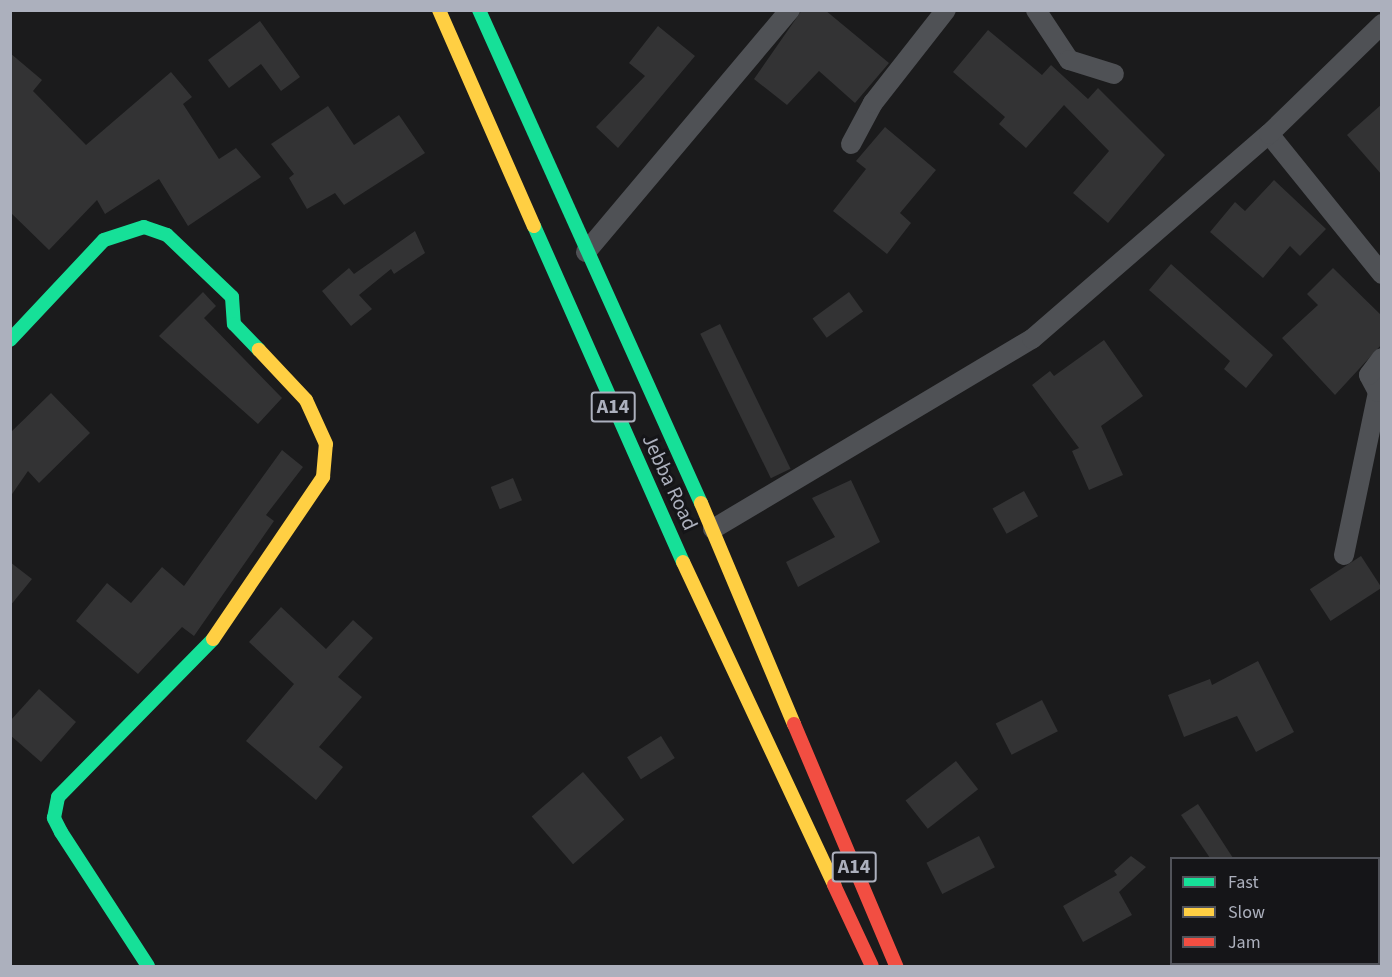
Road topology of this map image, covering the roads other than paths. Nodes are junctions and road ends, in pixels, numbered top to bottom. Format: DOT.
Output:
graph roads {
  1 [pos="439,10"];
  2 [pos="479,10"];
  3 [pos="790,10"];
  4 [pos="946,10"];
  5 [pos="1036,10"];
  6 [pos="1382,24"];
  7 [pos="1114,74"];
  8 [pos="1269,134"];
  9 [pos="851,144"];
  10 [pos="586,252"];
  11 [pos="1382,274"];
  12 [pos="14,328"];
  13 [pos="1382,358"];
  14 [pos="713,529"];
  15 [pos="1344,555"];
  16 [pos="148,966"];
  17 [pos="872,966"];
  18 [pos="896,966"];
  1 -- 17 [label="main road, Jebba Road / A14"];
  2 -- 10 [label="main road"];
  3 -- 10 [label="street"];
  4 -- 9 [label="street"];
  5 -- 7 [label="street"];
  6 -- 8 [label="street"];
  8 -- 11 [label="street"];
  8 -- 14 [label="street"];
  10 -- 14 [label="main road"];
  12 -- 16 [label="main road"];
  13 -- 15 [label="street"];
  14 -- 18 [label="main road, A14"];
}
